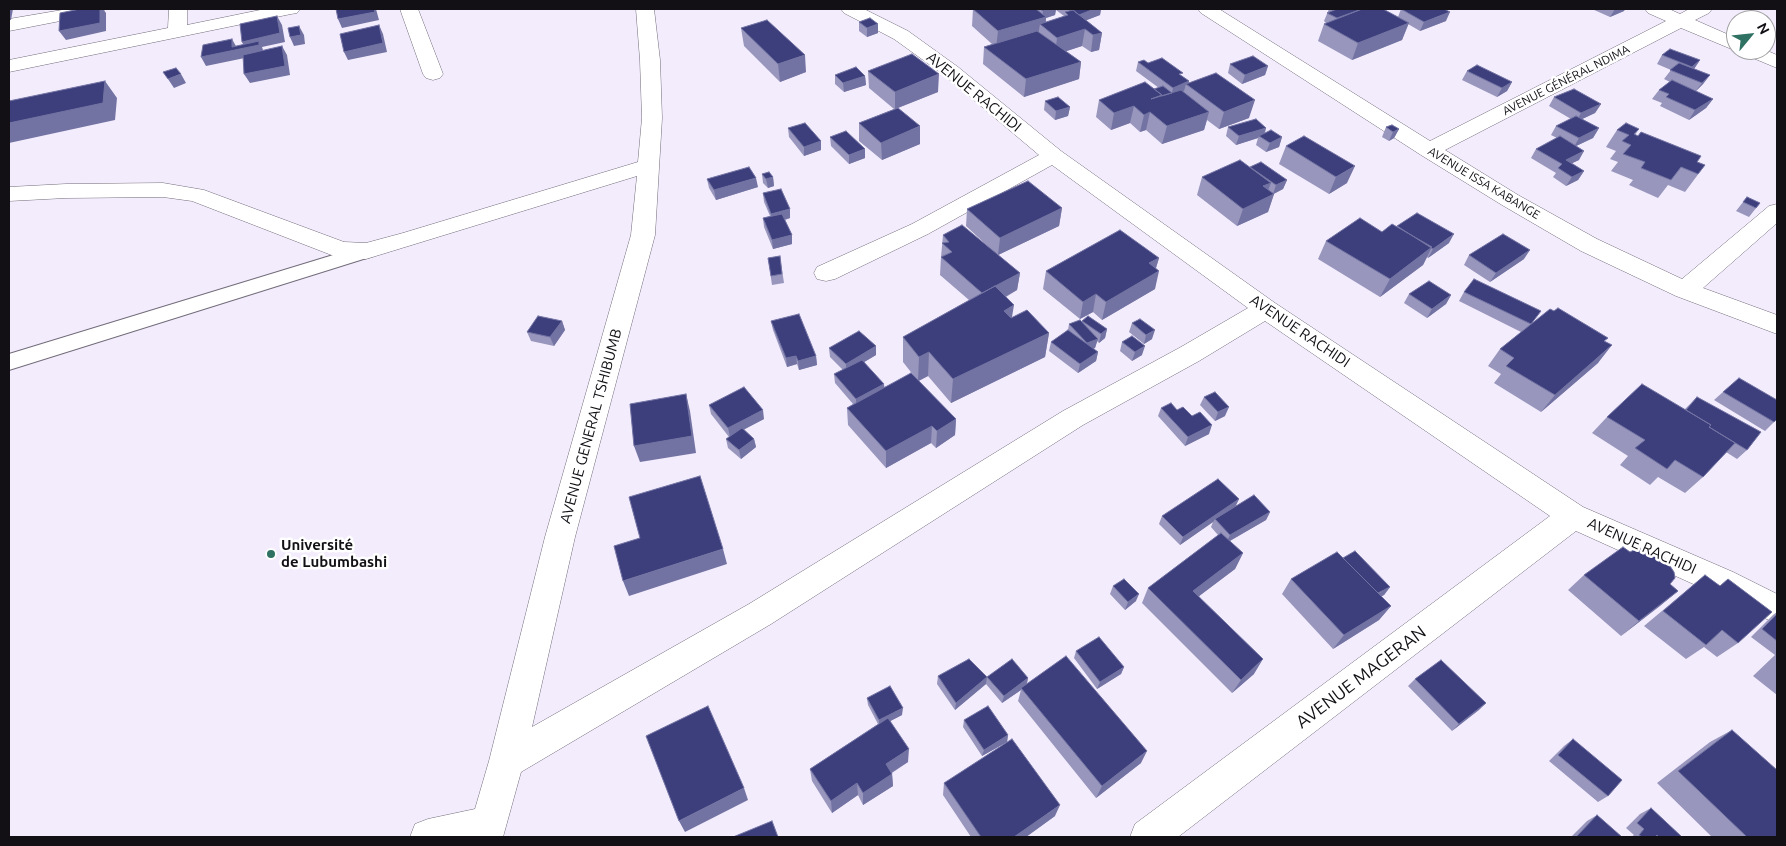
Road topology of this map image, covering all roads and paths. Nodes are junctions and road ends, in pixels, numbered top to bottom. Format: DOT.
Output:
graph roads {
  1 [pos="96,9"];
  2 [pos="178,9"];
  3 [pos="291,9"];
  4 [pos="409,9"];
  5 [pos="645,9"];
  6 [pos="850,9"];
  7 [pos="1207,9"];
  8 [pos="1654,9"];
  9 [pos="1703,9"];
  10 [pos="1680,21"];
  11 [pos="9,26"];
  12 [pos="176,32"];
  13 [pos="1726,41"];
  14 [pos="9,66"];
  15 [pos="433,74"];
  16 [pos="1429,150"];
  17 [pos="1053,156"];
  18 [pos="647,166"];
  19 [pos="9,194"];
  20 [pos="1777,211"];
  21 [pos="366,251"];
  22 [pos="826,273"];
  23 [pos="1685,290"];
  24 [pos="1266,309"];
  25 [pos="1777,325"];
  26 [pos="9,362"];
  27 [pos="1573,516"];
  28 [pos="1777,610"];
  29 [pos="507,761"];
  30 [pos="486,831"];
  31 [pos="428,837"];
  32 [pos="1148,837"];
  1 -- 11 [label="street"];
  2 -- 12 [label="street"];
  3 -- 12 [label="street"];
  4 -- 15 [label="street"];
  5 -- 18 [label="street, AVENUE GENERAL TSHIBUMB"];
  6 -- 17 [label="street, AVENUE RACHIDI"];
  7 -- 16 [label="street, AVENUE ISSA KABANGE"];
  8 -- 10 [label="street"];
  9 -- 10 [label="street, AVENUE GÉNÉRAL NDIMA"];
  10 -- 13 [label="street"];
  10 -- 16 [label="street, AVENUE GÉNÉRAL NDIMA"];
  12 -- 14 [label="street"];
  16 -- 23 [label="street, AVENUE ISSA KABANGE"];
  17 -- 22 [label="street"];
  17 -- 24 [label="street, AVENUE RACHIDI"];
  18 -- 21 [label="street"];
  18 -- 29 [label="street, AVENUE GENERAL TSHIBUMB"];
  19 -- 21 [label="street"];
  20 -- 23 [label="street"];
  21 -- 26 [label="lane"];
  23 -- 25 [label="street, AVENUE ISSA KABANGE"];
  24 -- 27 [label="street, AVENUE RACHIDI"];
  24 -- 29 [label="street"];
  27 -- 28 [label="street, AVENUE RACHIDI"];
  27 -- 32 [label="street, AVENUE MAGERAN"];
  29 -- 30 [label="street, AVENUE GENERAL TSHIBUMB"];
  30 -- 31 [label="street"];
}
